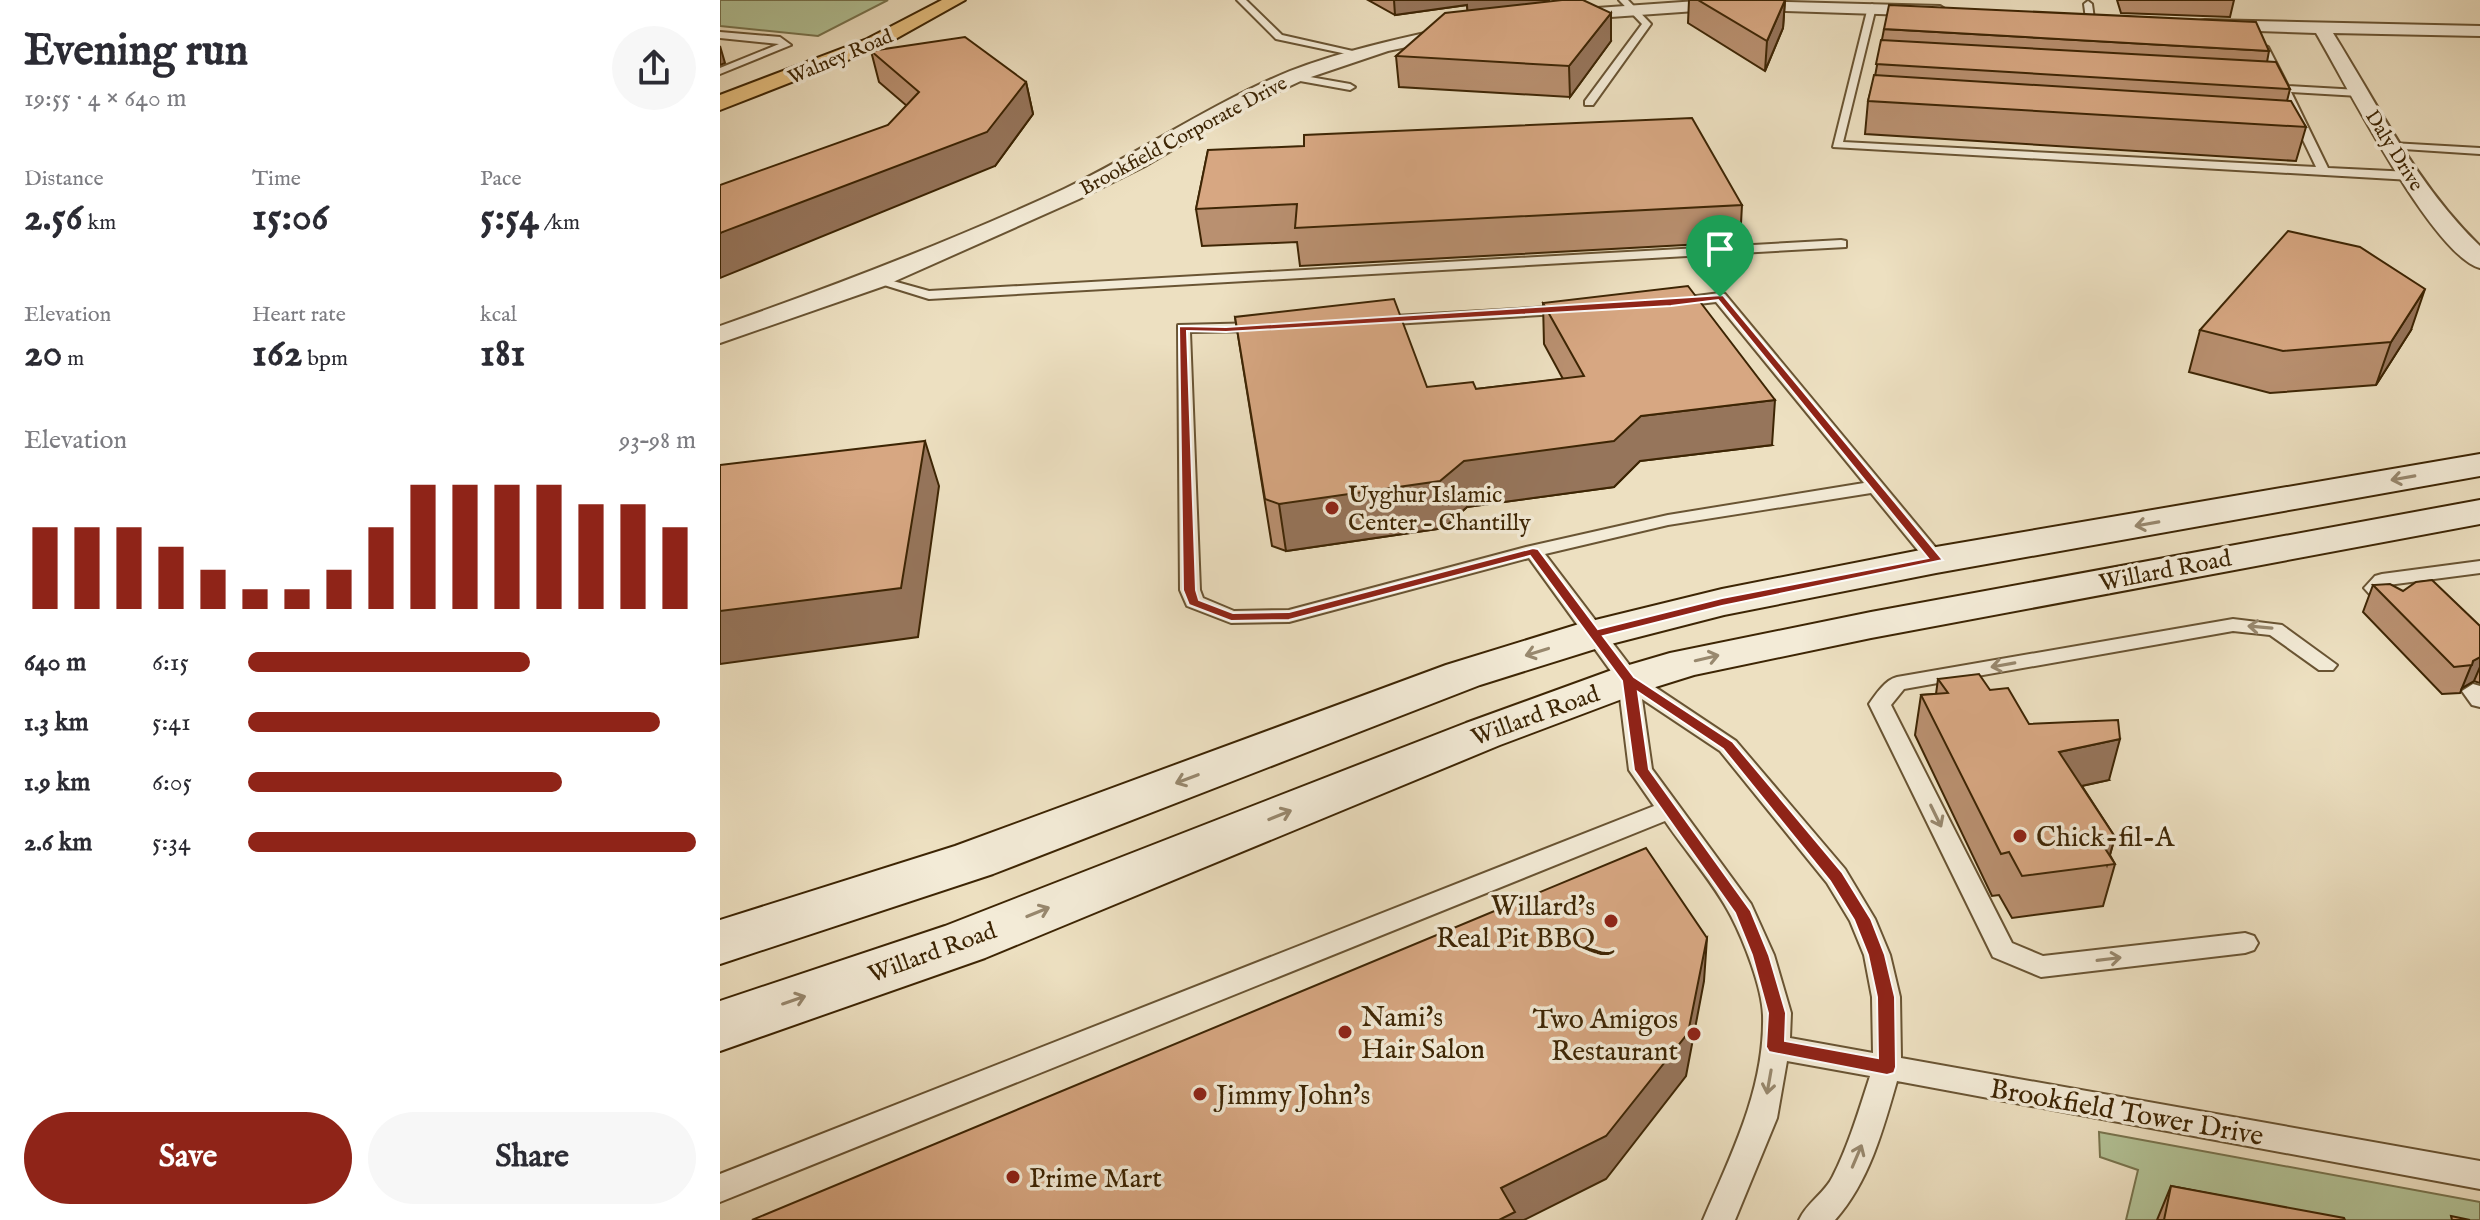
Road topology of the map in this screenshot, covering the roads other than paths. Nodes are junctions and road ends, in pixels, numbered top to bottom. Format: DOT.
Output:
graph roads {
  1 [pos="956,0"];
  2 [pos="1241,0"];
  3 [pos="1628,4"];
  4 [pos="1880,12"];
  5 [pos="1965,12"];
  6 [pos="1540,18"];
  7 [pos="2178,24"];
  8 [pos="1482,26"];
  9 [pos="2323,30"];
  10 [pos="2480,31"];
  11 [pos="720,35"];
  12 [pos="2242,43"];
  13 [pos="1361,54"];
  14 [pos="1858,63"];
  15 [pos="1874,64"];
  16 [pos="720,71"];
  17 [pos="1293,77"];
  18 [pos="2251,86"];
  19 [pos="1350,87"];
  20 [pos="2283,88"];
  21 [pos="2359,93"];
  22 [pos="1848,100"];
  23 [pos="1864,101"];
  24 [pos="720,103"];
  25 [pos="1589,103"];
  26 [pos="2287,128"];
  27 [pos="2303,129"];
  28 [pos="2480,151"];
  29 [pos="2401,160"];
  30 [pos="2480,162"];
  31 [pos="2324,171"];
  32 [pos="1841,244"];
  33 [pos="2480,260"];
  34 [pos="875,280"];
  35 [pos="1655,305"];
  36 [pos="1592,308"];
  37 [pos="1353,322"];
  38 [pos="1274,327"];
  39 [pos="720,335"];
  40 [pos="2480,465"];
  41 [pos="1874,487"];
  42 [pos="2480,512"];
  43 [pos="1533,551"];
  44 [pos="1936,560"];
  45 [pos="2480,567"];
  46 [pos="2412,575"];
  47 [pos="2435,596"];
  48 [pos="2393,609"];
  49 [pos="1595,634"];
  50 [pos="2326,665"];
  51 [pos="1629,680"];
  52 [pos="1668,810"];
  53 [pos="720,942"];
  54 [pos="2245,943"];
  55 [pos="720,1026"];
  56 [pos="1775,1047"];
  57 [pos="1887,1067"];
  58 [pos="2480,1175"];
  59 [pos="720,1188"];
  60 [pos="1719,1220"];
  61 [pos="1815,1220"];
  1 -- 24 [label="main road, Walney Road"];
  2 -- 13 [label="lane"];
  3 -- 4 [label="street"];
  3 -- 6 [label="street"];
  3 -- 25 [label="lane"];
  4 -- 5 [label="street"];
  4 -- 14 [label="lane"];
  7 -- 9 [label="street"];
  8 -- 13 [label="street, Brookfield Corporate Drive"];
  9 -- 10 [label="street"];
  9 -- 21 [label="street, Daly Drive"];
  11 -- 16 [label="lane"];
  12 -- 20 [label="lane"];
  13 -- 17 [label="street, Brookfield Corporate Drive"];
  14 -- 15 [label="lane"];
  14 -- 22 [label="lane"];
  17 -- 19 [label="lane"];
  17 -- 34 [label="street, Brookfield Corporate Drive"];
  18 -- 20 [label="lane"];
  20 -- 21 [label="lane"];
  20 -- 27 [label="lane"];
  21 -- 29 [label="street, Daly Drive"];
  22 -- 23 [label="lane"];
  22 -- 31 [label="lane"];
  26 -- 27 [label="lane"];
  27 -- 31 [label="lane"];
  28 -- 29 [label="lane"];
  29 -- 30 [label="lane"];
  29 -- 31 [label="lane"];
  29 -- 33 [label="street, Daly Drive"];
  32 -- 34 [label="lane"];
  34 -- 39 [label="street, Brookfield Corporate Drive"];
  35 -- 41 [label="lane"];
  36 -- 37 [label="lane"];
  38 -- 43 [label="lane"];
  40 -- 44 [label="main road, Willard Road, one-way"];
  41 -- 43 [label="lane"];
  41 -- 44 [label="lane"];
  51 -- 42 [label="main road, Willard Road, one-way"];
  43 -- 49 [label="lane"];
  44 -- 49 [label="main road, Willard Road"];
  45 -- 46 [label="lane"];
  46 -- 47 [label="lane"];
  46 -- 48 [label="lane"];
  49 -- 51 [label="lane"];
  49 -- 53 [label="main road, Willard Road, one-way"];
  50 -- 54 [label="lane, one-way"];
  51 -- 52 [label="lane"];
  55 -- 51 [label="main road, Willard Road, one-way"];
  51 -- 57 [label="lane"];
  52 -- 56 [label="lane"];
  52 -- 59 [label="lane"];
  56 -- 57 [label="lane, Brookfield Tower Drive"];
  56 -- 60 [label="lane, one-way"];
  57 -- 58 [label="lane, Brookfield Tower Drive"];
  61 -- 57 [label="lane, one-way"];
}
